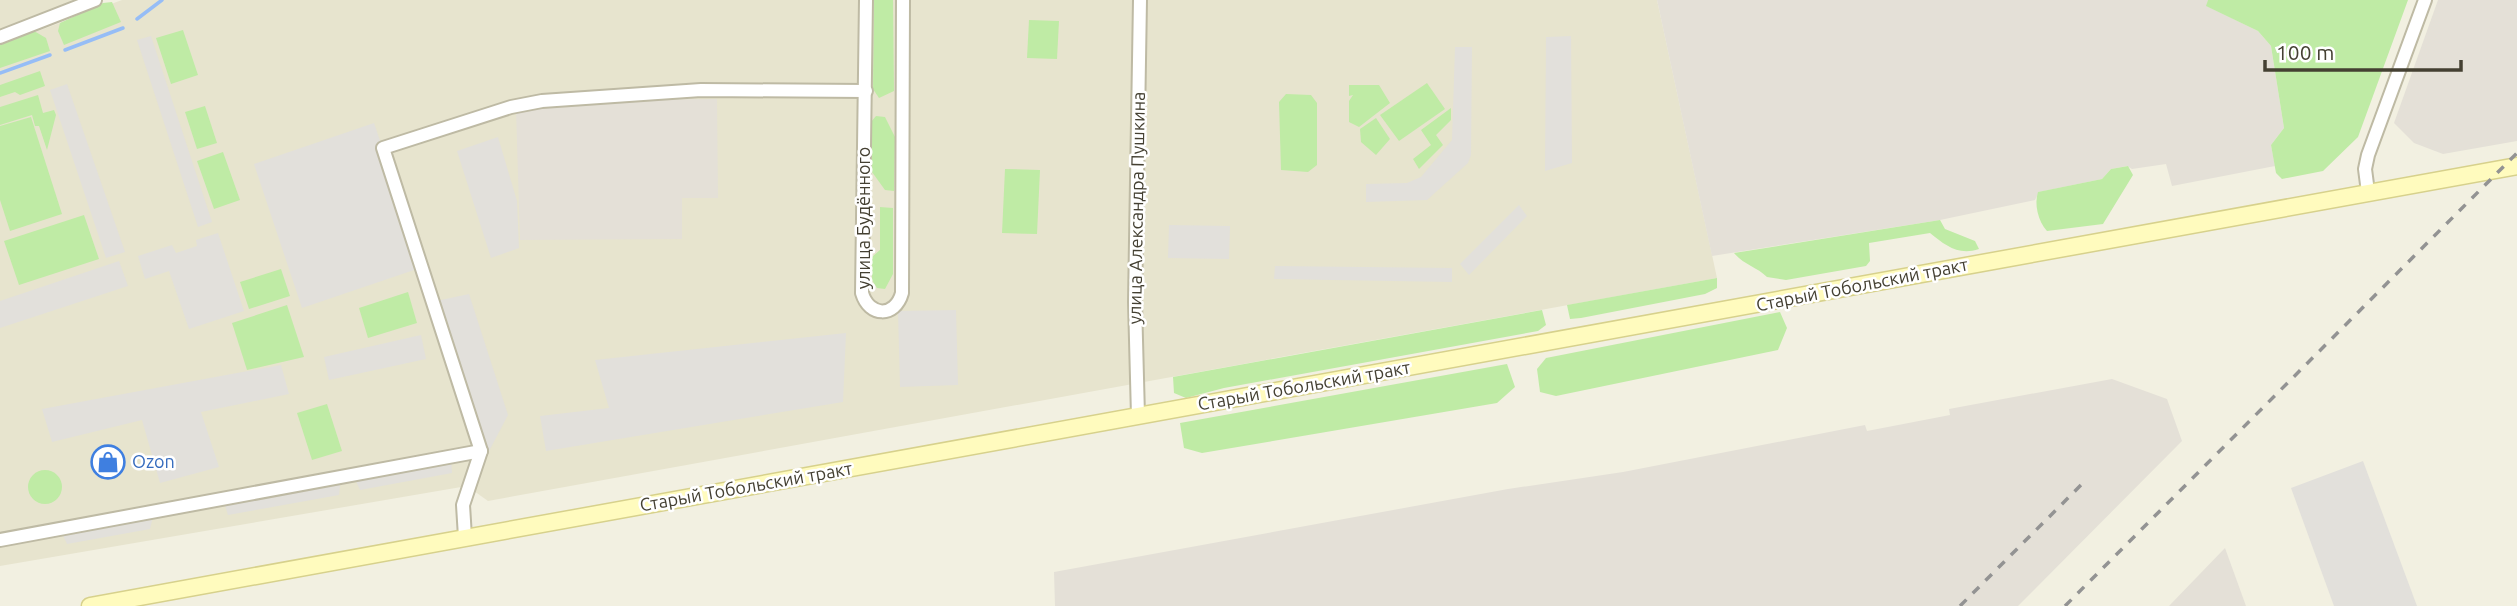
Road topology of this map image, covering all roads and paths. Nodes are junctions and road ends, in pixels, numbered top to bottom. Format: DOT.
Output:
graph roads {
  1 [pos="95,0"];
  2 [pos="866,0"];
  3 [pos="903,0"];
  4 [pos="1140,0"];
  5 [pos="2425,0"];
  6 [pos="66,5"];
  7 [pos="0,37"];
  8 [pos="866,91"];
  9 [pos="2517,166"];
  10 [pos="2368,192"];
  11 [pos="1138,416"];
  12 [pos="481,451"];
  13 [pos="465,537"];
  14 [pos="0,540"];
  15 [pos="157,600"];
  16 [pos="90,606"];
  1 -- 6 [label="street"];
  2 -- 8 [label="street, улица Будённого"];
  3 -- 8 [label="street, улица Будённого"];
  4 -- 11 [label="street, улица Александра Пушкина"];
  5 -- 10 [label="street"];
  6 -- 7 [label="street"];
  8 -- 12 [label="street"];
  9 -- 10 [label="street, Старый Тобольский тракт"];
  10 -- 11 [label="street, Старый Тобольский тракт"];
  11 -- 13 [label="street, Старый Тобольский тракт"];
  12 -- 13 [label="street"];
  12 -- 14 [label="street"];
  13 -- 15 [label="street, Старый Тобольский тракт"];
  15 -- 16 [label="street, Старый Тобольский тракт"];
}
